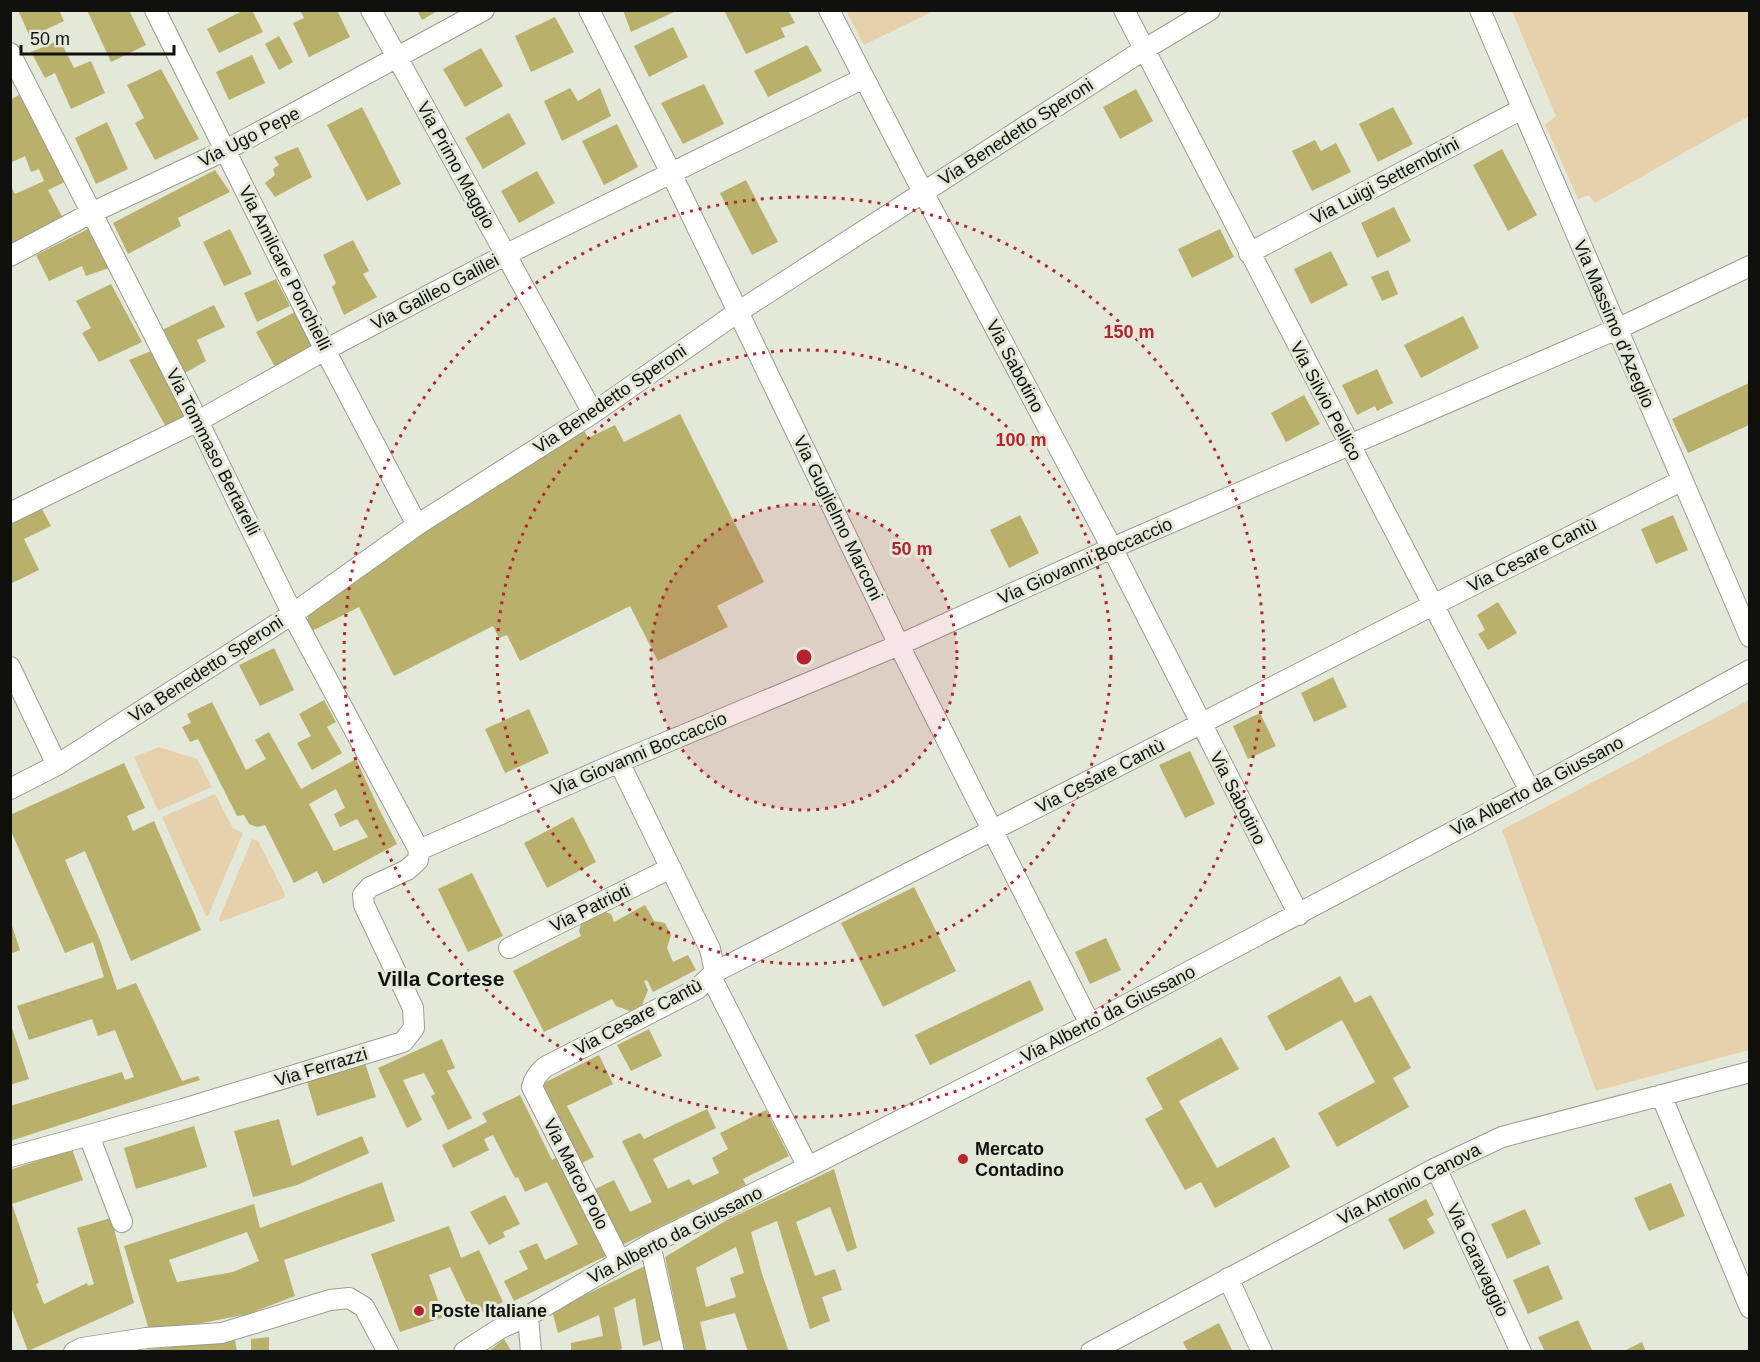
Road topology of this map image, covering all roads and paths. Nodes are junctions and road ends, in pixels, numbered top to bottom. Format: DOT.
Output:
graph roads {
  1 [pos="155,10"];
  2 [pos="371,10"];
  3 [pos="484,10"];
  4 [pos="589,10"];
  5 [pos="829,10"];
  6 [pos="1124,10"];
  7 [pos="1210,10"];
  8 [pos="1480,10"];
  9 [pos="1144,49"];
  10 [pos="10,53"];
  11 [pos="396,59"];
  12 [pos="864,78"];
  13 [pos="1521,109"];
  14 [pos="226,150"];
  15 [pos="671,173"];
  16 [pos="923,192"];
  17 [pos="91,213"];
  18 [pos="1249,253"];
  19 [pos="507,254"];
  20 [pos="10,256"];
  21 [pos="1749,266"];
  22 [pos="738,312"];
  23 [pos="1617,329"];
  24 [pos="325,350"];
  25 [pos="593,413"];
  26 [pos="198,421"];
  27 [pos="1349,444"];
  28 [pos="1681,481"];
  29 [pos="10,513"];
  30 [pos="417,525"];
  31 [pos="1112,548"];
  32 [pos="1433,605"];
  33 [pos="294,613"];
  34 [pos="1749,638"];
  35 [pos="899,645"];
  36 [pos="10,667"];
  37 [pos="1749,670"];
  38 [pos="1201,724"];
  39 [pos="619,762"];
  40 [pos="57,765"];
  41 [pos="10,789"];
  42 [pos="1530,791"];
  43 [pos="993,831"];
  44 [pos="418,850"];
  45 [pos="671,868"];
  46 [pos="1299,915"];
  47 [pos="509,948"];
  48 [pos="713,975"];
  49 [pos="1090,1024"];
  50 [pos="1749,1072"];
  51 [pos="532,1087"];
  52 [pos="1660,1095"];
  53 [pos="89,1136"];
  54 [pos="10,1158"];
  55 [pos="808,1167"];
  56 [pos="1436,1168"];
  57 [pos="122,1222"];
  58 [pos="650,1244"];
  59 [pos="620,1261"];
  60 [pos="1228,1278"];
  61 [pos="1749,1308"];
  62 [pos="528,1316"];
  63 [pos="74,1352"];
  64 [pos="388,1352"];
  65 [pos="464,1352"];
  66 [pos="531,1352"];
  67 [pos="674,1352"];
  68 [pos="1091,1352"];
  69 [pos="1262,1352"];
  70 [pos="1521,1352"];
  1 -- 14 [label="street, Via Amilcare Ponchielli"];
  2 -- 11 [label="street, Via Primo Maggio"];
  3 -- 11 [label="street, Via Ugo Pepe"];
  4 -- 15 [label="street, Via Guglielmo Marconi"];
  5 -- 12 [label="street, Via Sabotino"];
  6 -- 9 [label="street, Via Silvio Pellico"];
  7 -- 9 [label="street, Via Benedetto Speroni"];
  8 -- 13 [label="street, Via Massimo d'Azeglio"];
  9 -- 16 [label="street, Via Benedetto Speroni"];
  9 -- 18 [label="street, Via Silvio Pellico"];
  10 -- 17 [label="street, Via Tommaso Bertarelli"];
  11 -- 14 [label="street, Via Ugo Pepe"];
  11 -- 19 [label="street, Via Primo Maggio"];
  12 -- 15 [label="street, Via Galileo Galilei"];
  12 -- 16 [label="street, Via Sabotino"];
  13 -- 18 [label="street, Via Luigi Settembrini"];
  13 -- 23 [label="street, Via Massimo d'Azeglio"];
  14 -- 17 [label="street, Via Ugo Pepe"];
  14 -- 24 [label="street, Via Amilcare Ponchielli"];
  15 -- 19 [label="street, Via Galileo Galilei"];
  15 -- 22 [label="street, Via Guglielmo Marconi"];
  16 -- 22 [label="street, Via Benedetto Speroni"];
  16 -- 31 [label="street, Via Sabotino"];
  17 -- 20 [label="street, Via Ugo Pepe"];
  17 -- 26 [label="street, Via Tommaso Bertarelli"];
  18 -- 27 [label="street, Via Silvio Pellico"];
  19 -- 24 [label="street, Via Galileo Galilei"];
  19 -- 25 [label="street, Via Primo Maggio"];
  21 -- 23 [label="street, Via Giovanni Boccaccio"];
  22 -- 25 [label="street, Via Benedetto Speroni"];
  22 -- 35 [label="street, Via Guglielmo Marconi"];
  23 -- 27 [label="street, Via Giovanni Boccaccio"];
  23 -- 28 [label="street, Via Massimo d'Azeglio"];
  24 -- 26 [label="street, Via Galileo Galilei"];
  24 -- 30 [label="street, Via Amilcare Ponchielli"];
  25 -- 30 [label="street, Via Benedetto Speroni"];
  26 -- 29 [label="street, Via Galileo Galilei"];
  26 -- 33 [label="street, Via Tommaso Bertarelli"];
  27 -- 31 [label="street, Via Giovanni Boccaccio"];
  27 -- 32 [label="street, Via Silvio Pellico"];
  28 -- 32 [label="street, Via Cesare Cantù"];
  28 -- 34 [label="street, Via Massimo d'Azeglio"];
  30 -- 33 [label="street, Via Benedetto Speroni"];
  31 -- 35 [label="street, Via Giovanni Boccaccio"];
  31 -- 38 [label="street, Via Sabotino"];
  32 -- 38 [label="street, Via Cesare Cantù"];
  32 -- 42 [label="street, Via Silvio Pellico"];
  33 -- 40 [label="street, Via Benedetto Speroni"];
  33 -- 44 [label="street, Via Tommaso Bertarelli"];
  35 -- 39 [label="street, Via Giovanni Boccaccio"];
  35 -- 43 [label="street, Via Guglielmo Marconi"];
  36 -- 40 [label="street"];
  37 -- 42 [label="street, Via Alberto da Giussano"];
  38 -- 43 [label="street, Via Cesare Cantù"];
  38 -- 46 [label="street, Via Sabotino"];
  39 -- 44 [label="street, Via Giovanni Boccaccio"];
  39 -- 45 [label="street"];
  40 -- 41 [label="street, Via Benedetto Speroni"];
  42 -- 46 [label="street, Via Alberto da Giussano"];
  43 -- 48 [label="street, Via Cesare Cantù"];
  43 -- 49 [label="street, Via Guglielmo Marconi"];
  44 -- 53 [label="street, Via Ferrazzi"];
  45 -- 47 [label="street, Via Patrioti"];
  45 -- 48 [label="street"];
  46 -- 49 [label="street, Via Alberto da Giussano"];
  48 -- 51 [label="street, Via Cesare Cantù"];
  48 -- 55 [label="street"];
  49 -- 55 [label="street, Via Alberto da Giussano"];
  50 -- 52 [label="street, Via Antonio Canova"];
  51 -- 59 [label="street, Via Marco Polo"];
  52 -- 56 [label="street, Via Antonio Canova"];
  52 -- 61 [label="street"];
  53 -- 54 [label="street, Via Ferrazzi"];
  53 -- 57 [label="street"];
  55 -- 58 [label="street, Via Alberto da Giussano"];
  56 -- 60 [label="street, Via Antonio Canova"];
  56 -- 70 [label="street, Via Caravaggio"];
  58 -- 59 [label="street, Via Alberto da Giussano"];
  58 -- 67 [label="street"];
  59 -- 62 [label="street, Via Alberto da Giussano"];
  60 -- 68 [label="street, Via Antonio Canova"];
  60 -- 69 [label="street"];
  62 -- 65 [label="street, Via Alberto da Giussano"];
  62 -- 66 [label="street"];
  63 -- 64 [label="street"];
}
